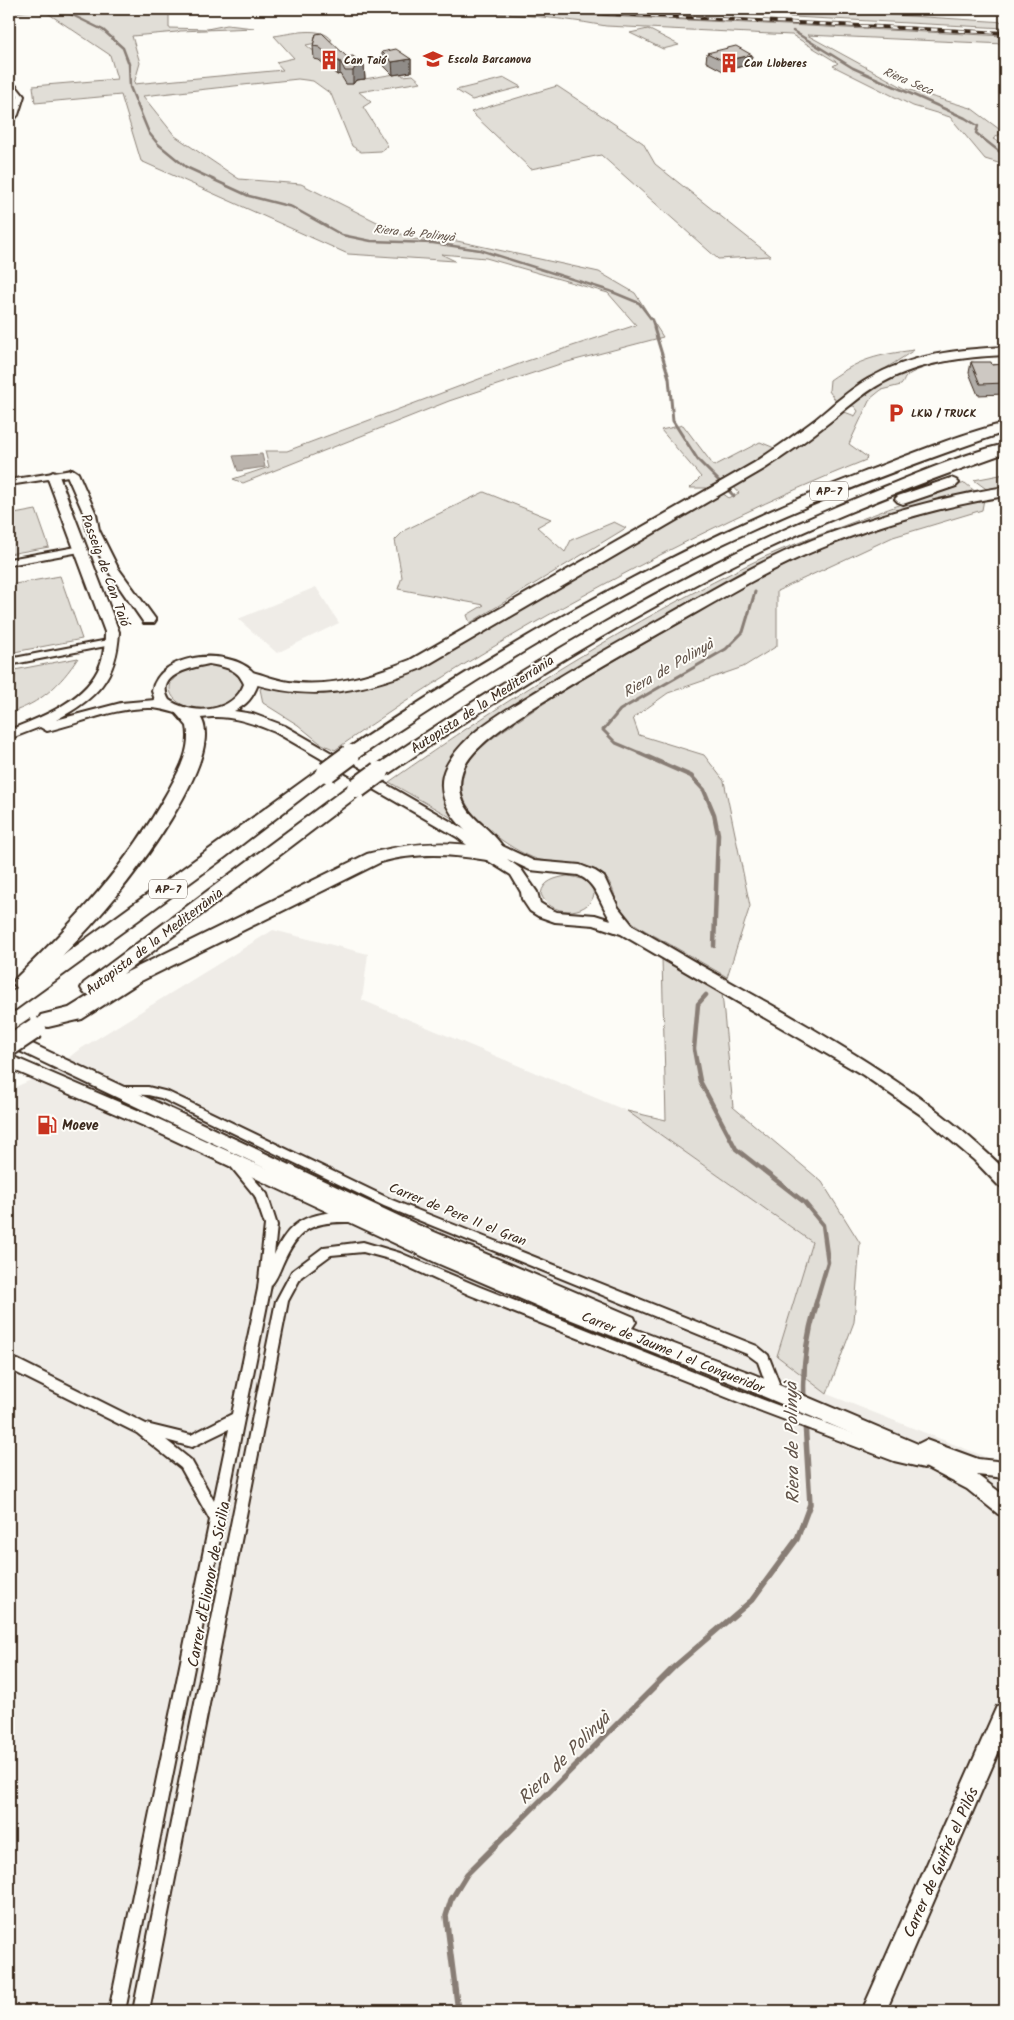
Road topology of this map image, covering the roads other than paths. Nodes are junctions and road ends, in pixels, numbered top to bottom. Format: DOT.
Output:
graph roads {
  1 [pos="9,85"];
  2 [pos="9,100"];
  3 [pos="21,100"];
  4 [pos="12,115"];
  5 [pos="9,123"];
  6 [pos="1005,351"];
  7 [pos="1005,428"];
  8 [pos="1005,448"];
  9 [pos="864,464"];
  10 [pos="72,473"];
  11 [pos="55,479"];
  12 [pos="9,483"];
  13 [pos="951,483"];
  14 [pos="992,493"];
  15 [pos="770,542"];
  16 [pos="82,549"];
  17 [pos="9,562"];
  18 [pos="658,569"];
  19 [pos="114,642"];
  20 [pos="9,662"];
  21 [pos="248,676"];
  22 [pos="160,683"];
  23 [pos="249,694"];
  24 [pos="166,705"];
  25 [pos="122,706"];
  26 [pos="184,712"];
  27 [pos="215,713"];
  28 [pos="280,729"];
  29 [pos="9,736"];
  30 [pos="490,850"];
  31 [pos="556,869"];
  32 [pos="603,889"];
  33 [pos="529,892"];
  34 [pos="568,918"];
  35 [pos="627,930"];
  36 [pos="9,996"];
  37 [pos="9,1004"];
  38 [pos="42,1024"];
  39 [pos="9,1039"];
  40 [pos="9,1046"];
  41 [pos="9,1061"];
  42 [pos="228,1158"];
  43 [pos="1005,1181"];
  44 [pos="353,1217"];
  45 [pos="396,1256"];
  46 [pos="264,1289"];
  47 [pos="9,1364"];
  48 [pos="781,1389"];
  49 [pos="820,1406"];
  50 [pos="239,1416"];
  51 [pos="142,1429"];
  52 [pos="942,1466"];
  53 [pos="1005,1470"];
  54 [pos="1005,1508"];
  55 [pos="217,1519"];
  56 [pos="1005,1713"];
  57 [pos="117,2011"];
  58 [pos="141,2011"];
  59 [pos="874,2011"];
  1 -- 3 [label="street"];
  2 -- 3 [label="street"];
  3 -- 4 [label="street"];
  4 -- 5 [label="street"];
  6 -- 21 [label="highway"];
  7 -- 18 [label="highway, Autopista de la Mediterrània / AP-7"];
  8 -- 15 [label="highway, Autopista de la Mediterrània / AP-7"];
  9 -- 18 [label="highway"];
  10 -- 11 [label="street"];
  10 -- 11 [label="main road, Passeig de Can Taió"];
  11 -- 12 [label="street"];
  11 -- 16 [label="main road, Passeig de Can Taió"];
  13 -- 15 [label="highway"];
  14 -- 30 [label="highway"];
  15 -- 38 [label="highway, Autopista de la Mediterrània / AP-7, bridge"];
  16 -- 17 [label="street"];
  16 -- 19 [label="main road, Passeig de Can Taió"];
  18 -- 37 [label="highway, Autopista de la Mediterrània / AP-7, bridge"];
  19 -- 20 [label="street"];
  19 -- 29 [label="main road, Passeig de Can Taió"];
  21 -- 22 [label="main road"];
  21 -- 23 [label="main road"];
  22 -- 24 [label="main road"];
  22 -- 25 [label="main road"];
  23 -- 27 [label="main road"];
  23 -- 28 [label="main road"];
  24 -- 25 [label="main road"];
  24 -- 26 [label="main road"];
  25 -- 29 [label="main road"];
  26 -- 27 [label="main road"];
  26 -- 36 [label="highway"];
  27 -- 28 [label="main road"];
  28 -- 30 [label="main road"];
  30 -- 31 [label="main road"];
  30 -- 33 [label="main road"];
  30 -- 38 [label="highway"];
  31 -- 32 [label="main road"];
  31 -- 33 [label="main road"];
  32 -- 34 [label="main road"];
  32 -- 35 [label="main road"];
  33 -- 34 [label="main road"];
  34 -- 35 [label="main road"];
  35 -- 43 [label="main road"];
  38 -- 40 [label="highway, Autopista de la Mediterrània / AP-7, bridge"];
  39 -- 48 [label="main road"];
  41 -- 42 [label="main road"];
  42 -- 44 [label="main road"];
  42 -- 46 [label="street, Carrer d'Elionor de Sicilia"];
  44 -- 46 [label="street, Carrer d'Elionor de Sicilia"];
  44 -- 48 [label="main road"];
  45 -- 52 [label="street, Carrer de Jaume I el Conqueridor"];
  45 -- 58 [label="street, Carrer d'Elionor de Sicilia"];
  46 -- 50 [label="street, Carrer d'Elionor de Sicilia"];
  47 -- 51 [label="street"];
  48 -- 49 [label="main road"];
  49 -- 52 [label="main road"];
  49 -- 53 [label="main road"];
  50 -- 51 [label="street"];
  50 -- 55 [label="street, Carrer d'Elionor de Sicilia"];
  51 -- 55 [label="street"];
  52 -- 54 [label="main road"];
  55 -- 57 [label="street, Carrer d'Elionor de Sicilia"];
  56 -- 59 [label="main road, Carrer de Guifré el Pilós"];
}
